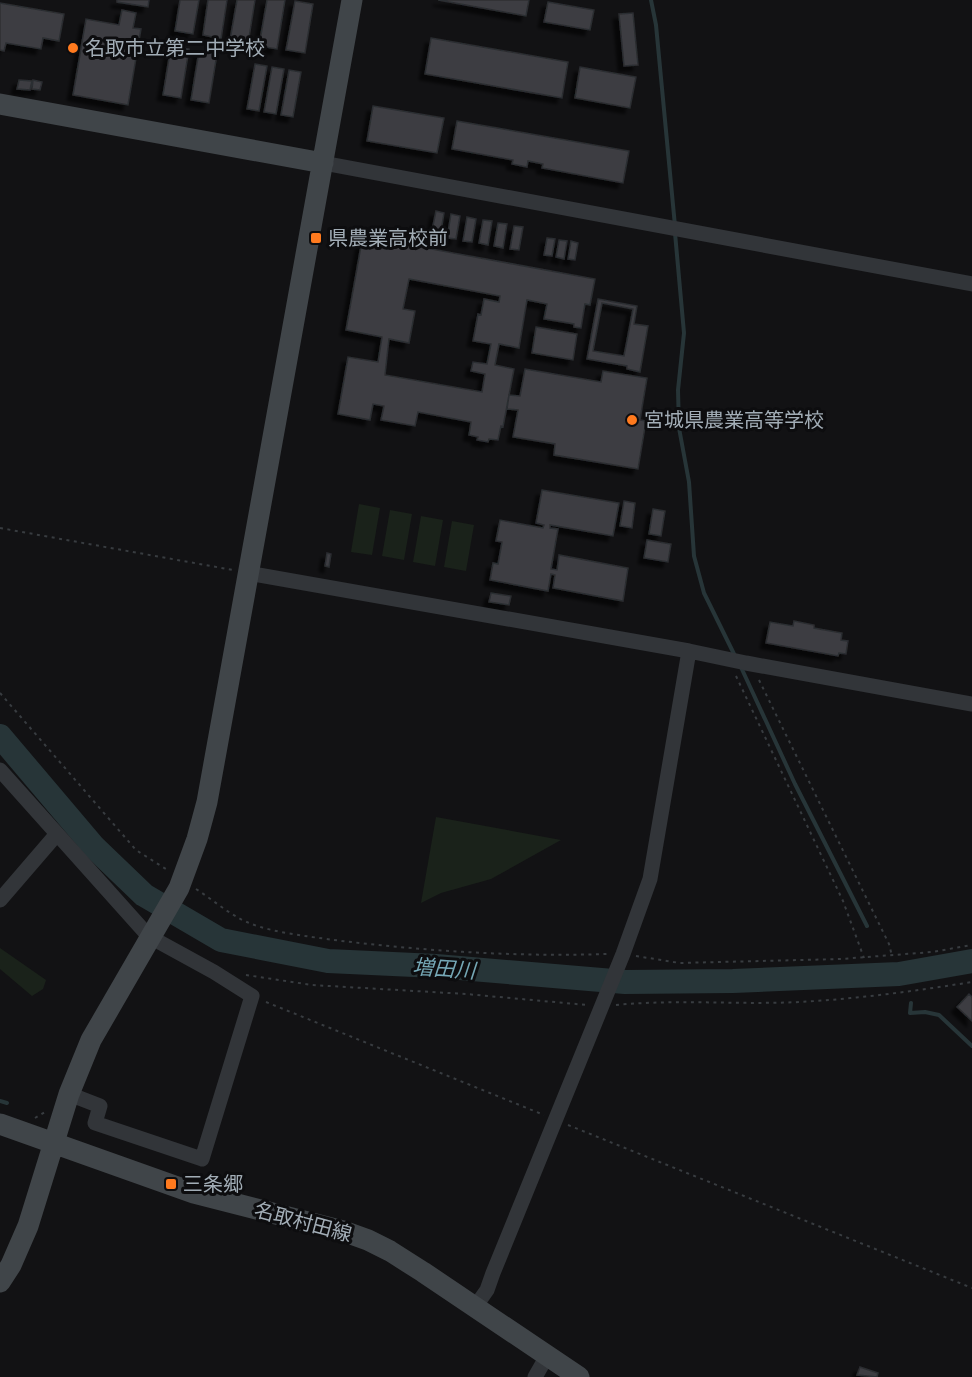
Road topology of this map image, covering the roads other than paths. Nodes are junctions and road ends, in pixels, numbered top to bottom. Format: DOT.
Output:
graph roads {
  1 [pos="352,0"];
  2 [pos="0,104"];
  3 [pos="323,163"];
  4 [pos="972,284"];
  5 [pos="248,573"];
  6 [pos="689,651"];
  7 [pos="972,704"];
  8 [pos="0,770"];
  9 [pos="56,835"];
  10 [pos="0,900"];
  11 [pos="156,931"];
  12 [pos="69,1094"];
  13 [pos="0,1124"];
  14 [pos="54,1143"];
  15 [pos="0,1282"];
  16 [pos="481,1299"];
  17 [pos="548,1356"];
  18 [pos="535,1377"];
  19 [pos="579,1377"];
  1 -- 3 [label="street"];
  2 -- 3 [label="street"];
  3 -- 4 [label="street"];
  3 -- 5 [label="street"];
  5 -- 6 [label="street"];
  5 -- 11 [label="street"];
  6 -- 7 [label="street"];
  6 -- 16 [label="street"];
  8 -- 9 [label="street"];
  9 -- 10 [label="street"];
  9 -- 11 [label="street"];
  11 -- 12 [label="street"];
  11 -- 12 [label="street"];
  12 -- 14 [label="street"];
  13 -- 14 [label="street, 名取村田線"];
  14 -- 15 [label="street"];
  14 -- 16 [label="street, 名取村田線"];
  16 -- 17 [label="street, 名取村田線"];
  17 -- 18 [label="street"];
  17 -- 19 [label="street, 名取村田線"];
}
